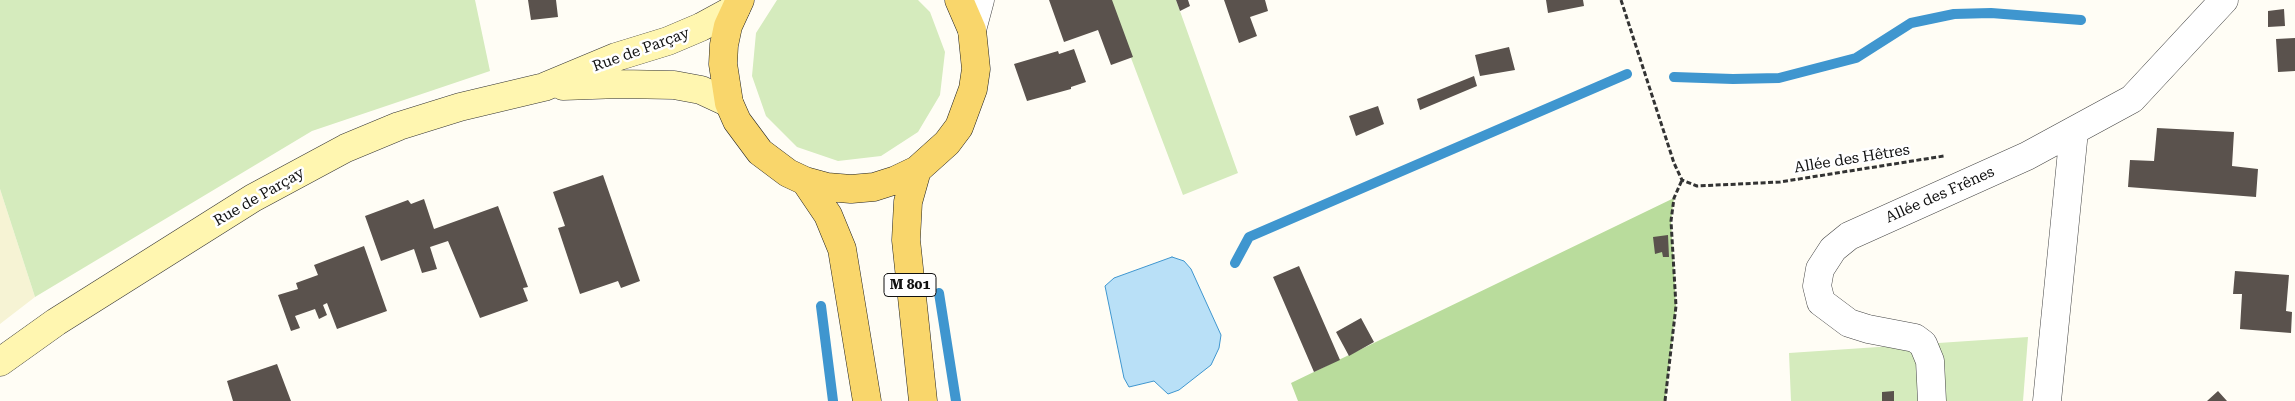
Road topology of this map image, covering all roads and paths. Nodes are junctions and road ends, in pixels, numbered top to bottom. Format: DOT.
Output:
graph roads {
  1 [pos="959,0"];
  2 [pos="980,0"];
  3 [pos="1621,0"];
  4 [pos="2224,0"];
  5 [pos="738,4"];
  6 [pos="972,30"];
  7 [pos="544,87"];
  8 [pos="729,103"];
  9 [pos="2074,131"];
  10 [pos="1949,155"];
  11 [pos="917,170"];
  12 [pos="1682,180"];
  13 [pos="805,181"];
  14 [pos="0,362"];
  15 [pos="867,401"];
  16 [pos="923,401"];
  17 [pos="1666,401"];
  18 [pos="1932,401"];
  19 [pos="2047,401"];
  1 -- 6 [label="main road"];
  2 -- 6 [label="street"];
  3 -- 12 [label="path"];
  4 -- 9 [label="street, Allée des Frênes"];
  5 -- 7 [label="street, Rue de Parçay"];
  5 -- 8 [label="main road"];
  6 -- 11 [label="main road"];
  7 -- 8 [label="street, Rue de Parçay"];
  7 -- 14 [label="street, Rue de Parçay"];
  8 -- 13 [label="main road"];
  9 -- 18 [label="street, Allée des Frênes"];
  9 -- 19 [label="street"];
  10 -- 12 [label="path, Allée des Hêtres"];
  11 -- 13 [label="main road"];
  11 -- 16 [label="main road, M 801"];
  12 -- 17 [label="path"];
  13 -- 15 [label="main road"];
}
